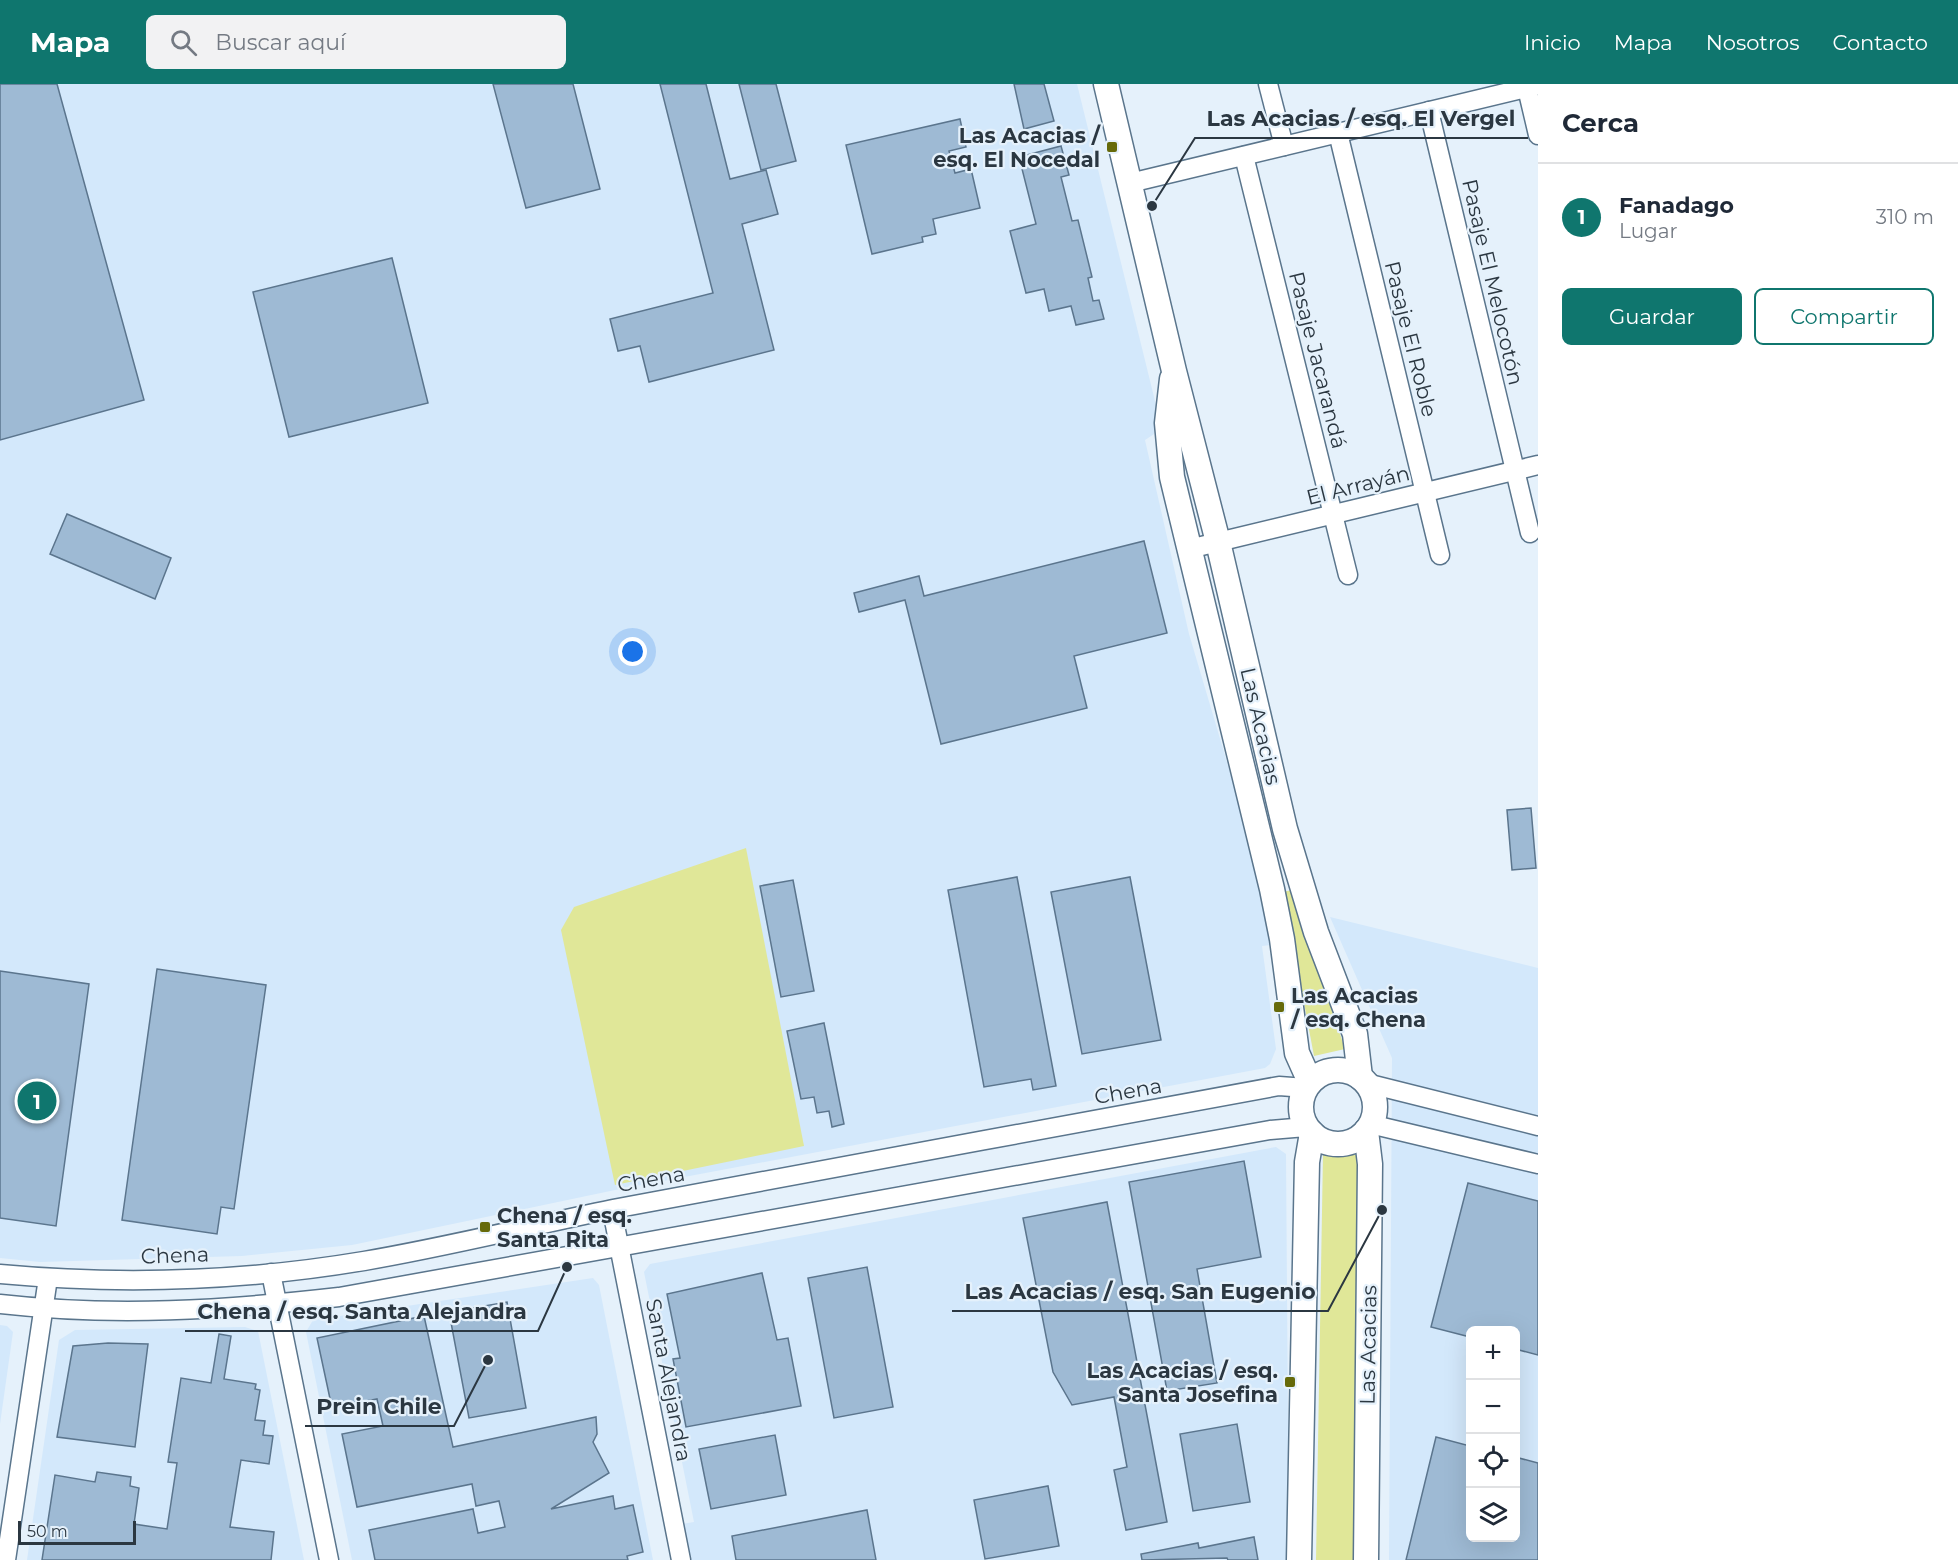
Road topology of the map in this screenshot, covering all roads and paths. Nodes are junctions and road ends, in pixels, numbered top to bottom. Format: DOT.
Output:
graph roads {
  1 [pos="1106,84"];
  2 [pos="1268,84"];
  3 [pos="1530,86"];
  4 [pos="1429,111"];
  5 [pos="1338,133"];
  6 [pos="1538,135"];
  7 [pos="1284,146"];
  8 [pos="1244,156"];
  9 [pos="1130,183"];
  10 [pos="1174,371"];
  11 [pos="1538,465"];
  12 [pos="1515,470"];
  13 [pos="1425,492"];
  14 [pos="1333,514"];
  15 [pos="1530,533"];
  16 [pos="1218,542"];
  17 [pos="1190,549"];
  18 [pos="1440,555"];
  19 [pos="1348,575"];
  20 [pos="1363,1080"];
  21 [pos="1308,1085"];
  22 [pos="1538,1126"];
  23 [pos="1368,1127"];
  24 [pos="1309,1130"];
  25 [pos="1538,1164"];
  26 [pos="612,1209"];
  27 [pos="619,1247"];
  28 [pos="271,1273"];
  29 [pos="0,1274"];
  30 [pos="48,1278"];
  31 [pos="0,1304"];
  32 [pos="277,1304"];
  33 [pos="43,1309"];
  34 [pos="6,1560"];
  35 [pos="329,1560"];
  36 [pos="681,1560"];
  37 [pos="1299,1560"];
  38 [pos="1366,1560"];
  1 -- 9 [label="main road, Las Acacias"];
  2 -- 7 [label="street"];
  3 -- 4 [label="street"];
  3 -- 6 [label="street"];
  4 -- 5 [label="street"];
  4 -- 12 [label="street, Pasaje El Melocotón"];
  5 -- 7 [label="street"];
  5 -- 13 [label="street, Pasaje El Roble"];
  7 -- 8 [label="street"];
  8 -- 9 [label="street"];
  8 -- 14 [label="street, Pasaje Jacarandá"];
  9 -- 10 [label="main road, Las Acacias"];
  10 -- 16 [label="main road, Las Acacias"];
  10 -- 17 [label="main road, Las Acacias"];
  11 -- 12 [label="street, El Arrayán"];
  12 -- 13 [label="street, El Arrayán"];
  12 -- 15 [label="street, Pasaje El Melocotón"];
  13 -- 14 [label="street, El Arrayán"];
  13 -- 18 [label="street, Pasaje El Roble"];
  14 -- 16 [label="street, El Arrayán"];
  14 -- 19 [label="street, Pasaje Jacarandá"];
  16 -- 17 [label="street, El Arrayán"];
  16 -- 20 [label="main road, Las Acacias"];
  17 -- 21 [label="main road, Las Acacias"];
  20 -- 21 [label="main road"];
  20 -- 22 [label="street"];
  20 -- 23 [label="main road"];
  21 -- 24 [label="main road"];
  21 -- 26 [label="street, Chena"];
  23 -- 24 [label="main road"];
  23 -- 25 [label="street"];
  23 -- 38 [label="main road, Las Acacias"];
  24 -- 27 [label="street"];
  24 -- 37 [label="main road"];
  26 -- 27 [label="street, Santa Alejandra"];
  26 -- 28 [label="street, Chena"];
  27 -- 32 [label="street"];
  27 -- 36 [label="street, Santa Alejandra"];
  28 -- 30 [label="street, Chena"];
  28 -- 32 [label="street"];
  29 -- 30 [label="street, Chena"];
  30 -- 33 [label="street"];
  31 -- 33 [label="street"];
  32 -- 33 [label="street"];
  32 -- 35 [label="street"];
  33 -- 34 [label="street"];
}
